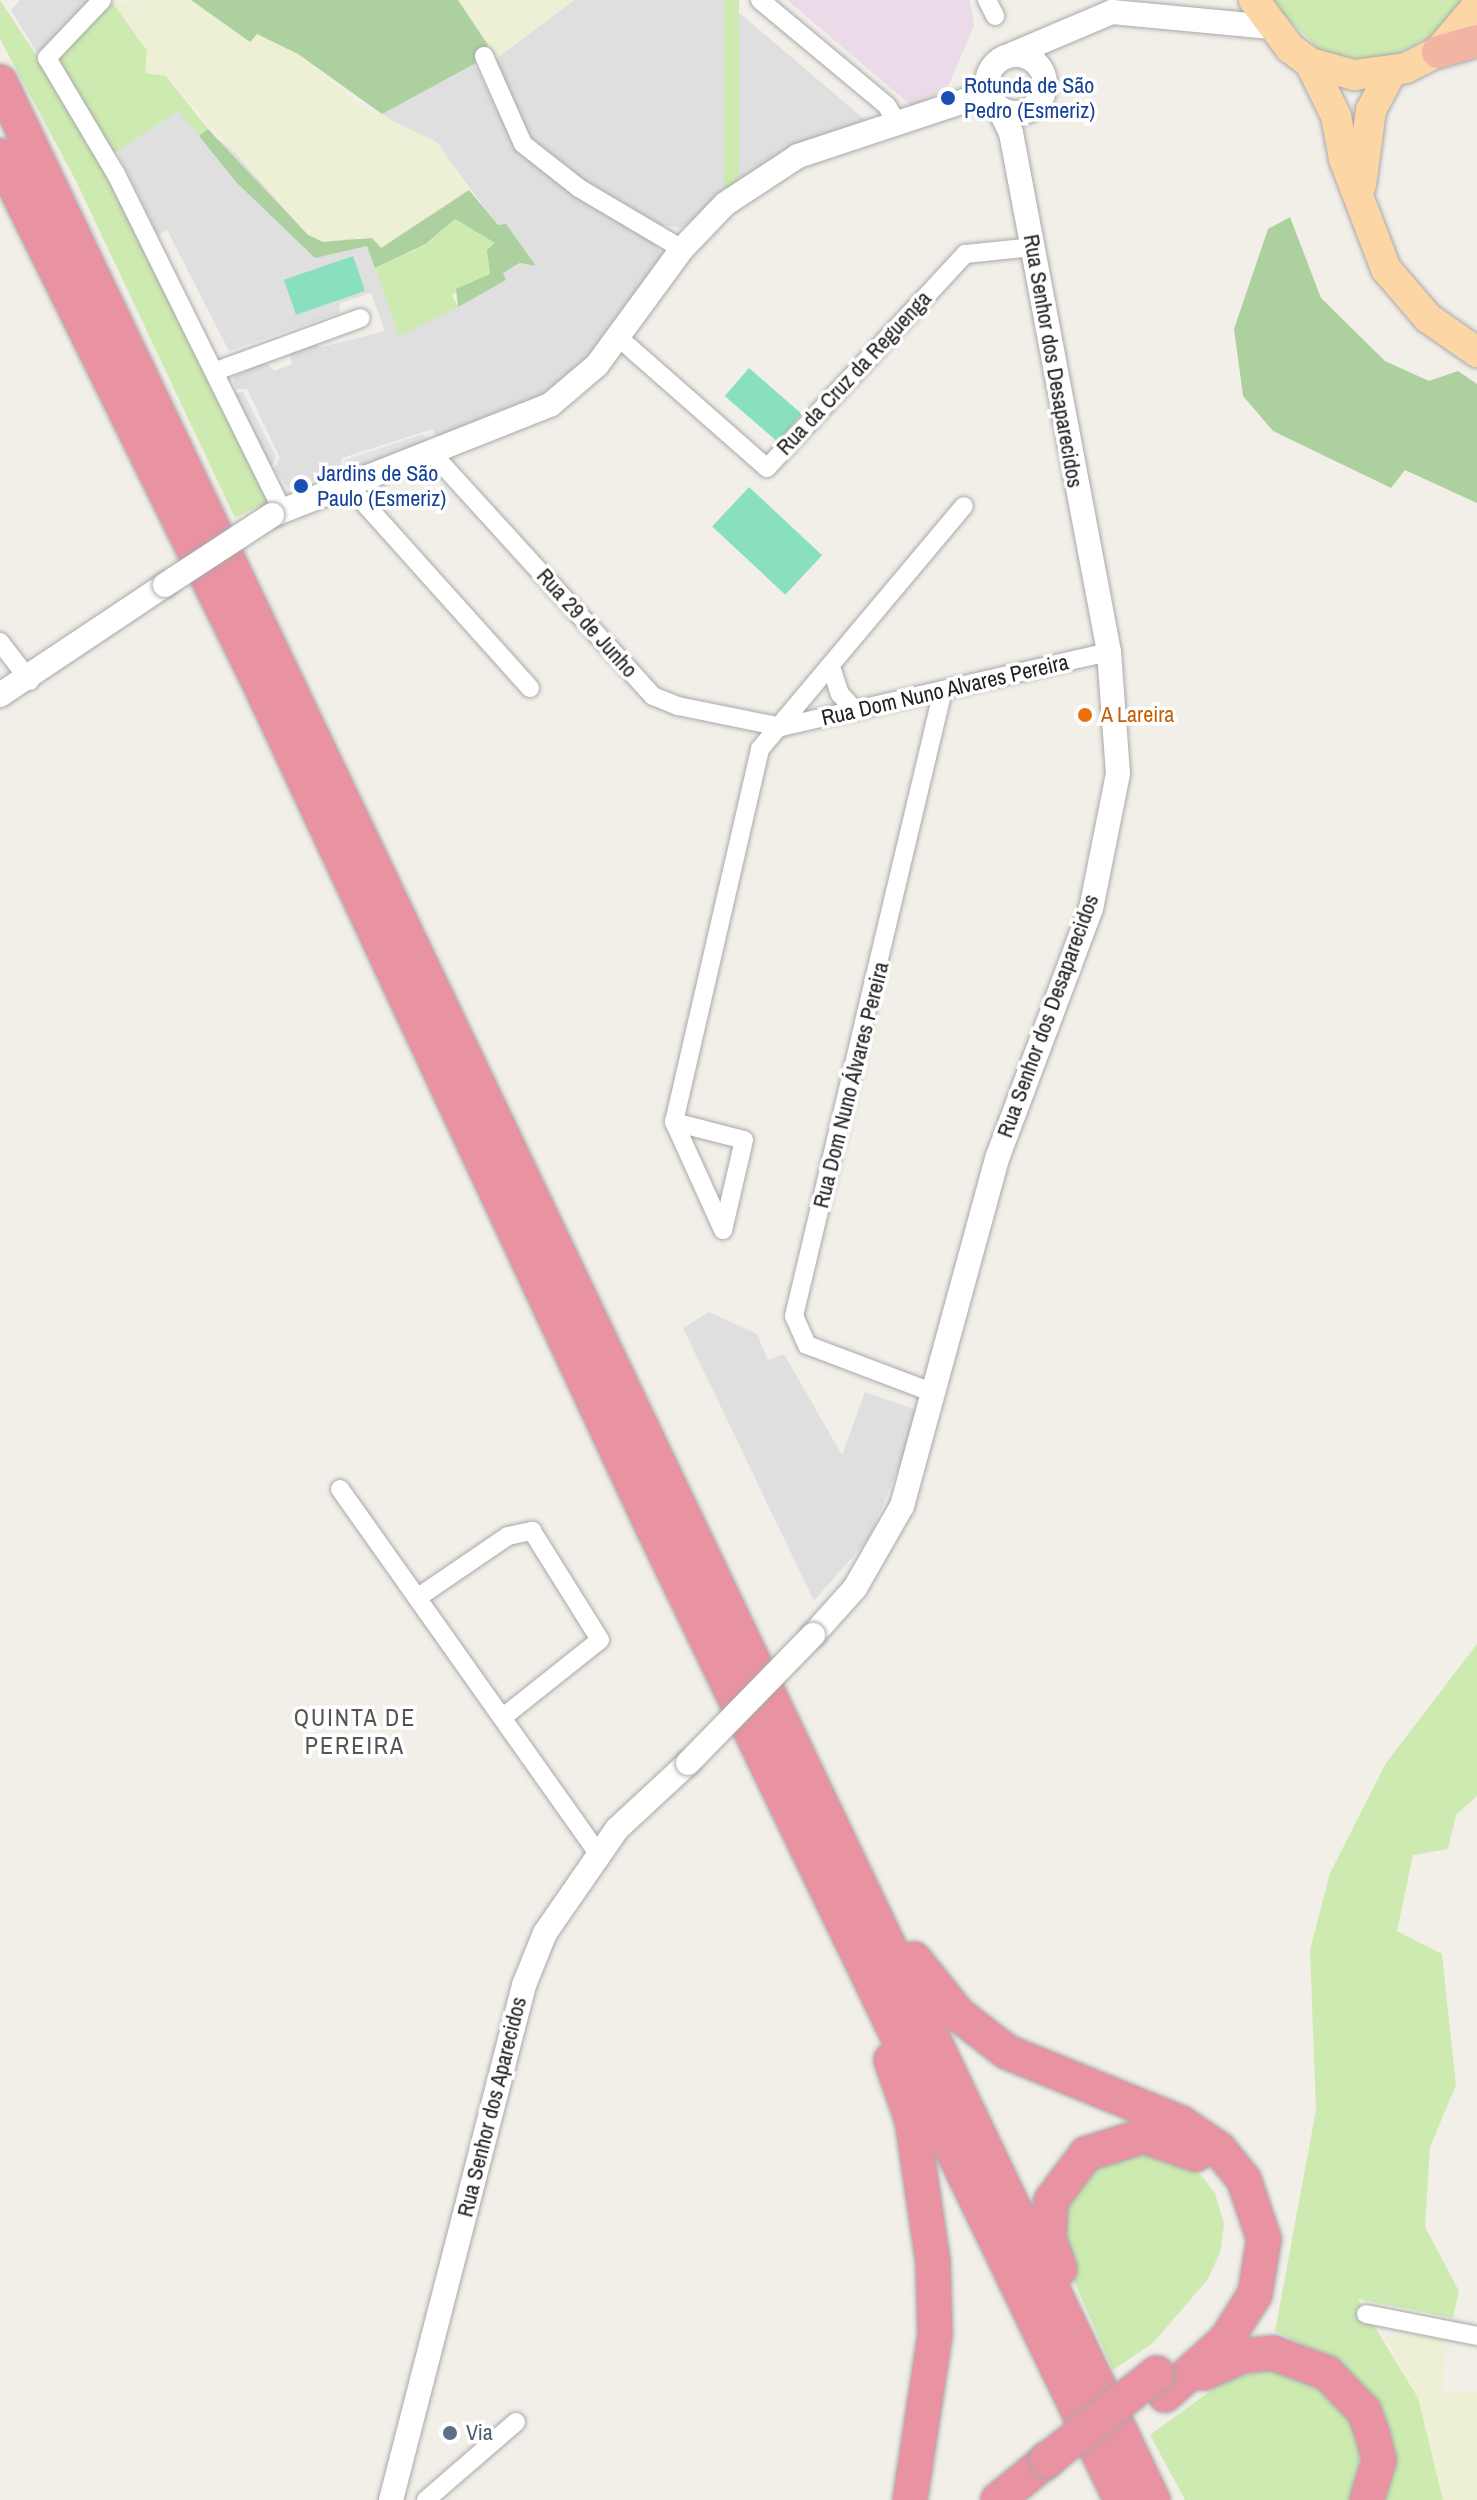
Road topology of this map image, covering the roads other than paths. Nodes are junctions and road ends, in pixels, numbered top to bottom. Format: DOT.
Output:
graph roads {
  1 [pos="102,0"];
  2 [pos="760,0"];
  3 [pos="1186,0"];
  4 [pos="1254,0"];
  5 [pos="1477,7"];
  6 [pos="1155,13"];
  7 [pos="1270,27"];
  8 [pos="1062,30"];
  9 [pos="1477,41"];
  10 [pos="1438,52"];
  11 [pos="1013,54"];
  12 [pos="484,56"];
  13 [pos="1310,63"];
  14 [pos="1392,71"];
  15 [pos="1046,80"];
  16 [pos="0,82"];
  17 [pos="994,100"];
  18 [pos="1032,109"];
  19 [pos="899,126"];
  20 [pos="0,156"];
  21 [pos="1017,175"];
  22 [pos="1360,207"];
  23 [pos="1033,247"];
  24 [pos="682,249"];
  25 [pos="361,318"];
  26 [pos="618,337"];
  27 [pos="1477,352"];
  28 [pos="216,371"];
  29 [pos="431,452"];
  30 [pos="347,484"];
  31 [pos="964,506"];
  32 [pos="277,512"];
  33 [pos="0,642"];
  34 [pos="1109,652"];
  35 [pos="831,667"];
  36 [pos="30,681"];
  37 [pos="530,688"];
  38 [pos="943,690"];
  39 [pos="0,695"];
  40 [pos="855,710"];
  41 [pos="781,727"];
  42 [pos="674,1122"];
  43 [pos="934,1393"];
  44 [pos="340,1489"];
  45 [pos="417,1598"];
  46 [pos="502,1718"];
  47 [pos="688,1763"];
  48 [pos="598,1854"];
  49 [pos="861,1885"];
  50 [pos="870,1973"];
  51 [pos="1063,2314"];
  52 [pos="1366,2314"];
  53 [pos="1477,2336"];
  54 [pos="1161,2384"];
  55 [pos="516,2422"];
  56 [pos="1043,2480"];
  57 [pos="1145,2498"];
  58 [pos="391,2500"];
  59 [pos="426,2500"];
  60 [pos="910,2500"];
  61 [pos="998,2500"];
  62 [pos="1367,2500"];
  1 -- 28 [label="street"];
  2 -- 19 [label="street"];
  3 -- 6 [label="street"];
  4 -- 7 [label="main road"];
  5 -- 10 [label="main road"];
  6 -- 7 [label="street"];
  6 -- 8 [label="street"];
  7 -- 13 [label="main road"];
  8 -- 11 [label="street"];
  8 -- 15 [label="street"];
  9 -- 10 [label="highway"];
  10 -- 14 [label="main road"];
  11 -- 15 [label="street"];
  11 -- 17 [label="street"];
  12 -- 24 [label="street"];
  13 -- 14 [label="main road"];
  13 -- 22 [label="main road"];
  14 -- 22 [label="main road"];
  15 -- 18 [label="street"];
  16 -- 49 [label="highway"];
  17 -- 18 [label="street"];
  17 -- 19 [label="street"];
  17 -- 21 [label="street, Rua Senhor dos Desaparecidos"];
  18 -- 21 [label="street, Rua Senhor dos Desaparecidos"];
  19 -- 24 [label="street"];
  20 -- 50 [label="highway"];
  21 -- 23 [label="street, Rua Senhor dos Desaparecidos"];
  22 -- 27 [label="main road"];
  23 -- 26 [label="street, Rua da Cruz da Reguenga"];
  23 -- 34 [label="street, Rua Senhor dos Desaparecidos"];
  24 -- 26 [label="street"];
  25 -- 28 [label="street"];
  26 -- 29 [label="street"];
  28 -- 32 [label="street"];
  29 -- 30 [label="street"];
  29 -- 41 [label="street, Rua 29 de Junho"];
  30 -- 32 [label="street"];
  30 -- 37 [label="street"];
  31 -- 35 [label="street"];
  32 -- 36 [label="street, bridge"];
  33 -- 36 [label="street"];
  34 -- 38 [label="street, Rua Dom Nuno Alvares Pereira"];
  34 -- 43 [label="street, Rua Senhor dos Desaparecidos"];
  35 -- 40 [label="street"];
  35 -- 41 [label="street"];
  36 -- 39 [label="street"];
  38 -- 40 [label="street, Rua Dom Nuno Alvares Pereira"];
  38 -- 43 [label="street, Rua Dom Nuno Álvares Pereira"];
  40 -- 41 [label="street, Rua Dom Nuno Alvares Pereira"];
  41 -- 42 [label="street"];
  42 -- 42 [label="street"];
  43 -- 47 [label="street, Rua Senhor dos Desaparecidos, bridge"];
  44 -- 45 [label="street"];
  45 -- 46 [label="street"];
  45 -- 46 [label="street"];
  46 -- 48 [label="street"];
  47 -- 48 [label="street, Rua Senhor dos Aparecidos"];
  48 -- 58 [label="street, Rua Senhor dos Aparecidos"];
  49 -- 51 [label="highway"];
  49 -- 54 [label="highway"];
  50 -- 57 [label="highway"];
  50 -- 60 [label="highway"];
  51 -- 54 [label="highway"];
  51 -- 57 [label="highway"];
  52 -- 53 [label="street"];
  54 -- 56 [label="highway, bridge"];
  54 -- 62 [label="highway"];
  55 -- 59 [label="street"];
  56 -- 61 [label="highway"];
}
